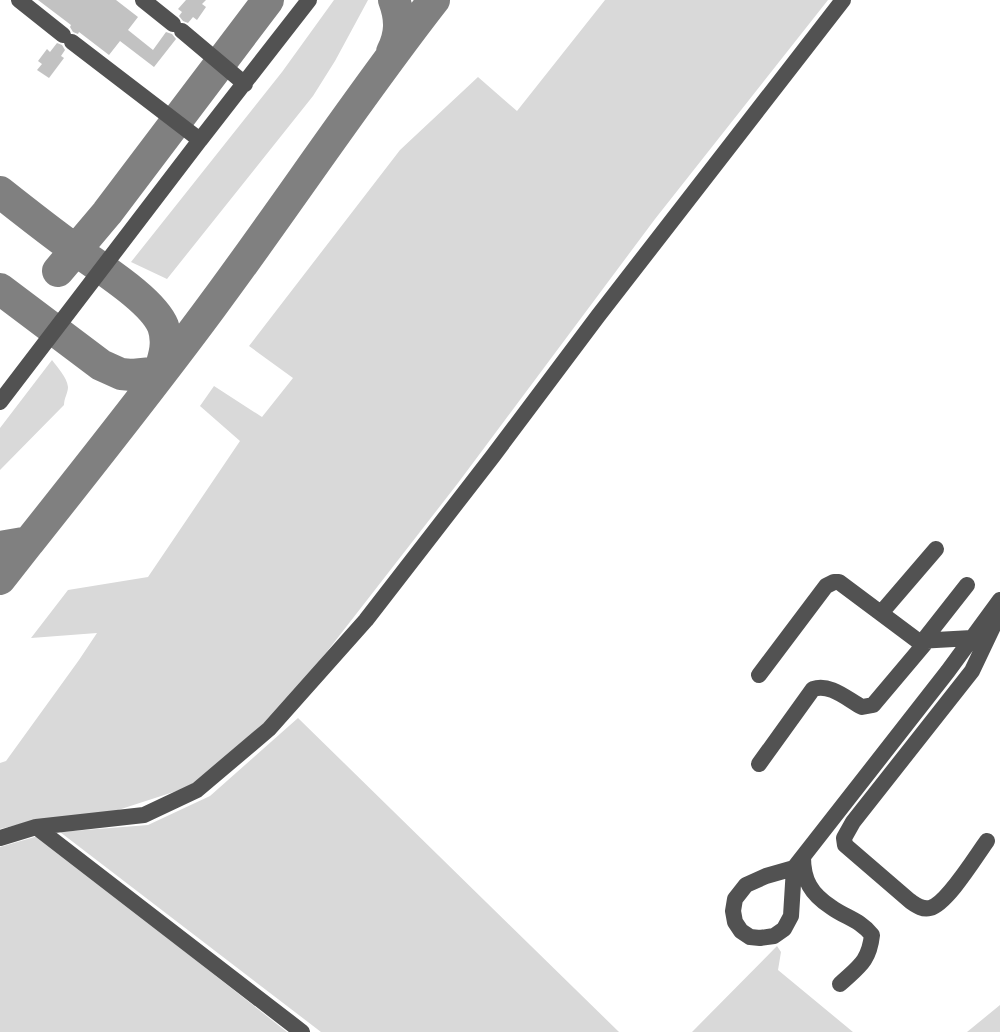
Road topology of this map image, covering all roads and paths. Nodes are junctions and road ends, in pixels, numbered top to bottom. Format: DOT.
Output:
graph roads {
  1 [pos="19,0"];
  2 [pos="143,0"];
  3 [pos="309,0"];
  4 [pos="844,0"];
  5 [pos="245,84"];
  6 [pos="200,140"];
  7 [pos="0,402"];
  8 [pos="936,549"];
  9 [pos="967,585"];
  10 [pos="1000,600"];
  11 [pos="1000,612"];
  12 [pos="881,614"];
  13 [pos="972,638"];
  14 [pos="925,641"];
  15 [pos="759,675"];
  16 [pos="759,764"];
  17 [pos="37,827"];
  18 [pos="0,838"];
  19 [pos="987,841"];
  20 [pos="798,862"];
  21 [pos="840,984"];
  22 [pos="302,1032"];
  1 -- 6 [label="lane"];
  2 -- 5 [label="lane"];
  3 -- 5 [label="lane"];
  4 -- 17 [label="lane"];
  5 -- 6 [label="lane"];
  6 -- 7 [label="lane"];
  8 -- 12 [label="lane"];
  9 -- 14 [label="lane"];
  10 -- 13 [label="lane"];
  11 -- 19 [label="lane"];
  12 -- 14 [label="lane"];
  12 -- 15 [label="lane"];
  13 -- 14 [label="lane"];
  13 -- 20 [label="lane"];
  14 -- 16 [label="lane"];
  17 -- 18 [label="lane"];
  17 -- 22 [label="lane"];
  20 -- 20 [label="lane"];
  20 -- 21 [label="lane"];
}
